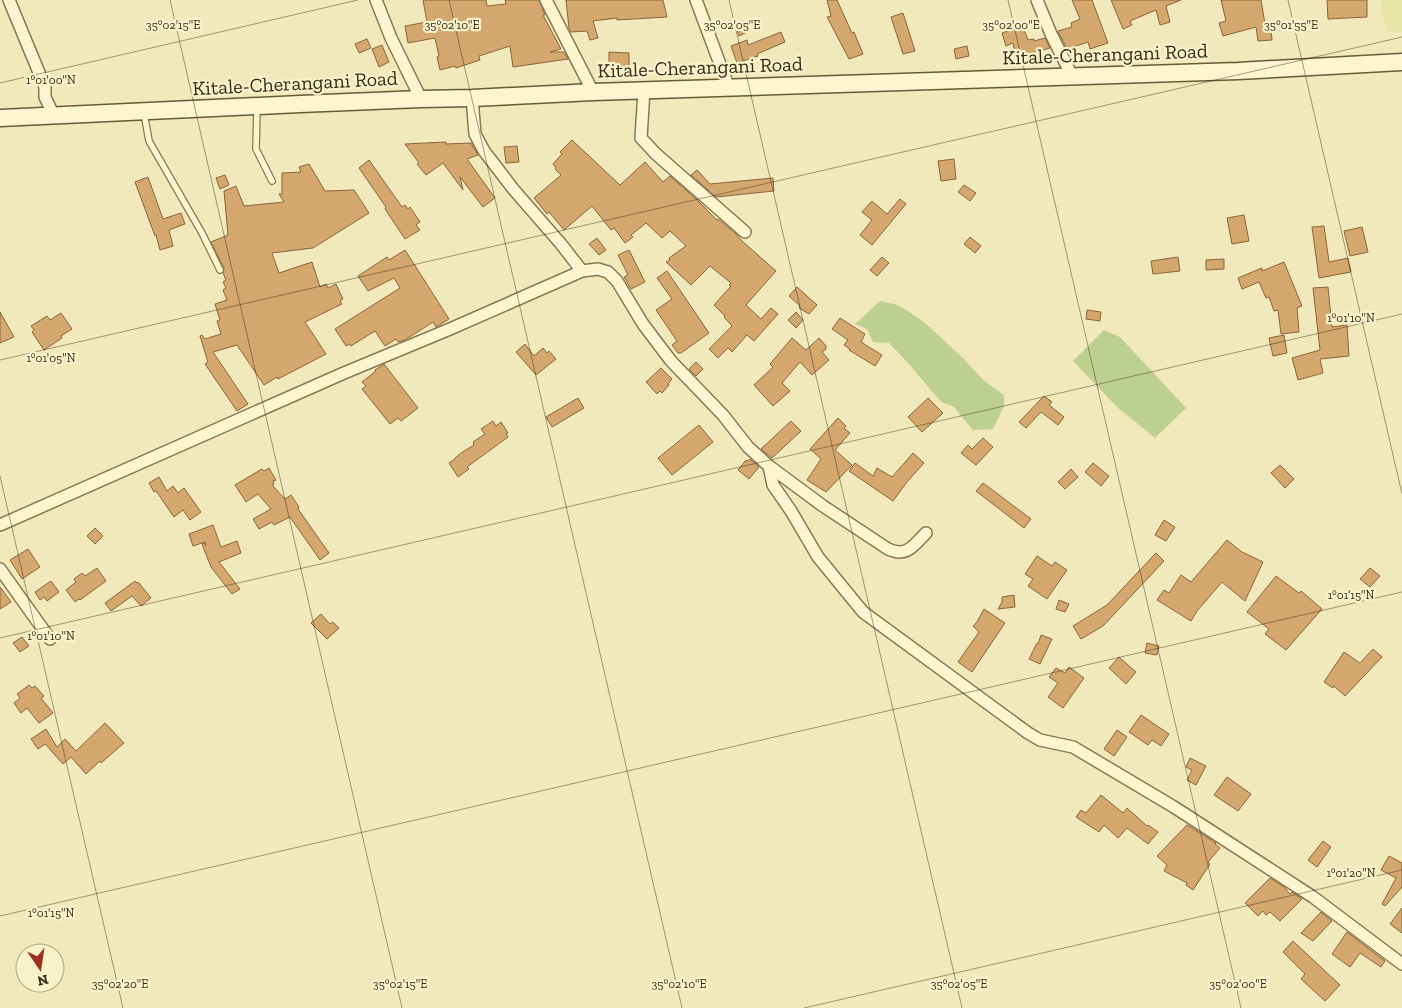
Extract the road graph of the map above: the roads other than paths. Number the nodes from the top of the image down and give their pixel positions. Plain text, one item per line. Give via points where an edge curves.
1 (9, 0) edge
2 (376, 0) edge
3 (546, 0) edge
4 (696, 0) edge
5 (1037, 0) edge
6 (1402, 62) edge
7 (1072, 76) junction
8 (729, 88) junction
9 (644, 90) junction
10 (593, 92) junction
11 (472, 98) junction
12 (420, 99) junction
13 (257, 106) junction
14 (143, 111) junction
15 (54, 116) junction
16 (0, 118) edge
17 (272, 181) dead end
18 (745, 232) dead end
19 (220, 270) dead end
20 (582, 271) junction
21 (769, 466) junction
22 (0, 525) edge
23 (926, 533) dead end
24 (0, 569) edge
25 (50, 639) dead end
26 (1402, 964) edge

1 - 15 street
2 - 12 street
3 - 10 street
4 - 8 street
5 - 7 street
6 - 7 main road, Kitale-Cherangani Road
7 - 8 main road, Kitale-Cherangani Road
8 - 9 main road, Kitale-Cherangani Road
9 - 10 main road, Kitale-Cherangani Road
9 - 18 street via 641,138
10 - 11 main road, Kitale-Cherangani Road
11 - 12 main road, Kitale-Cherangani Road
11 - 20 street via 475,134 484,151
12 - 13 main road, Kitale-Cherangani Road
13 - 14 main road, Kitale-Cherangani Road
13 - 17 lane via 256,149
14 - 15 main road, Kitale-Cherangani Road
14 - 19 lane via 149,141 202,232
15 - 16 main road, Kitale-Cherangani Road
20 - 21 street via 598,269 608,272 617,281 643,324 671,361
20 - 22 street
21 - 23 street via 823,506 895,552 908,551
21 - 26 street via 773,485 818,557 863,612 1040,740 1073,747 1174,807 1313,897
24 - 25 street

